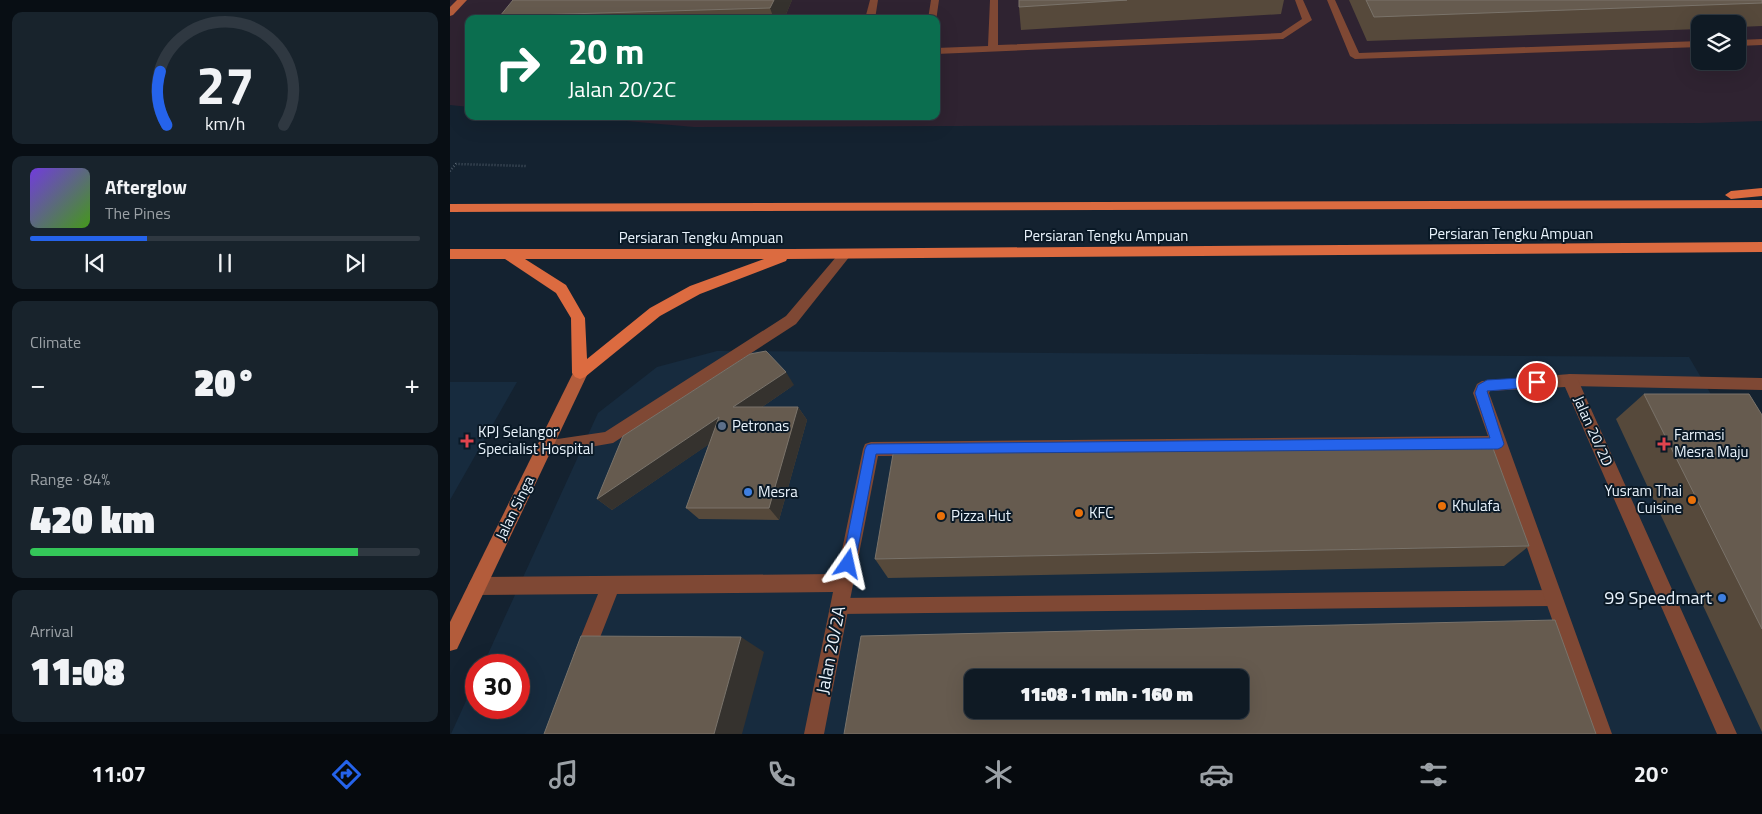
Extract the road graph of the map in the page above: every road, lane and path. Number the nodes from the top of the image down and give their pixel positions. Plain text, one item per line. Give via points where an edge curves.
1 (462, 0) edge
2 (874, 0) edge
3 (935, 0) edge
4 (994, 0) edge
5 (1299, 0) edge
6 (1331, 0) edge
7 (450, 13) edge
8 (871, 15) edge
9 (933, 15) edge
10 (1762, 42) edge
11 (1746, 43) edge
12 (1691, 44) edge
13 (993, 49) junction
14 (940, 51) edge
15 (526, 166) dead end
16 (450, 171) edge
17 (1762, 192) edge
18 (1650, 203) junction
19 (1762, 204) edge
20 (450, 208) edge
21 (1762, 248) edge
22 (1665, 249) junction
23 (450, 254) edge
24 (792, 254) junction
25 (846, 254) junction
26 (509, 255) junction
27 (1762, 255) edge
28 (580, 373) junction
29 (1570, 380) junction
30 (1720, 383) junction
31 (1762, 384) edge
32 (1730, 399) edge
33 (1498, 444) junction
34 (544, 448) junction
35 (845, 582) junction
36 (611, 585) junction
37 (477, 586) junction
38 (1553, 598) junction
39 (840, 606) junction
40 (450, 642) edge
41 (576, 673) edge
42 (814, 734) edge
43 (1602, 734) edge
44 (1727, 734) edge

1 - 7 street
2 - 8 lane
3 - 9 lane
4 - 13 lane
5 - 13 lane via 1307,20 1283,36
6 - 12 lane via 1355,56
10 - 11 lane
13 - 14 lane
15 - 16 path via 456,164
17 - 18 main road
18 - 19 main road, Persiaran Tengku Ampuan
18 - 20 main road, Persiaran Tengku Ampuan
21 - 22 main road, Persiaran Tengku Ampuan
22 - 25 main road, Persiaran Tengku Ampuan
22 - 27 main road
23 - 26 main road, Persiaran Tengku Ampuan
24 - 25 main road, Persiaran Tengku Ampuan
24 - 26 main road, Persiaran Tengku Ampuan
24 - 28 main road via 695,290 655,312
25 - 34 lane via 783,326 608,438
26 - 28 main road via 561,290 578,318
28 - 34 street, Jalan Singa
29 - 30 lane
29 - 33 street, Jalan 20/2D via 1487,385 1482,388 1480,393
29 - 44 street, Jalan 20/2D
30 - 31 lane
30 - 32 lane
33 - 35 street, Jalan 20/2A via 871,449
33 - 38 street, Jalan 20/2D
34 - 37 street, Jalan Singa
35 - 36 street
35 - 39 street, Jalan 20/2A
36 - 37 street
36 - 41 street
37 - 40 street, Jalan Singa
38 - 39 lane
38 - 43 street, Jalan 20/2D
39 - 42 street, Jalan 20/2A

